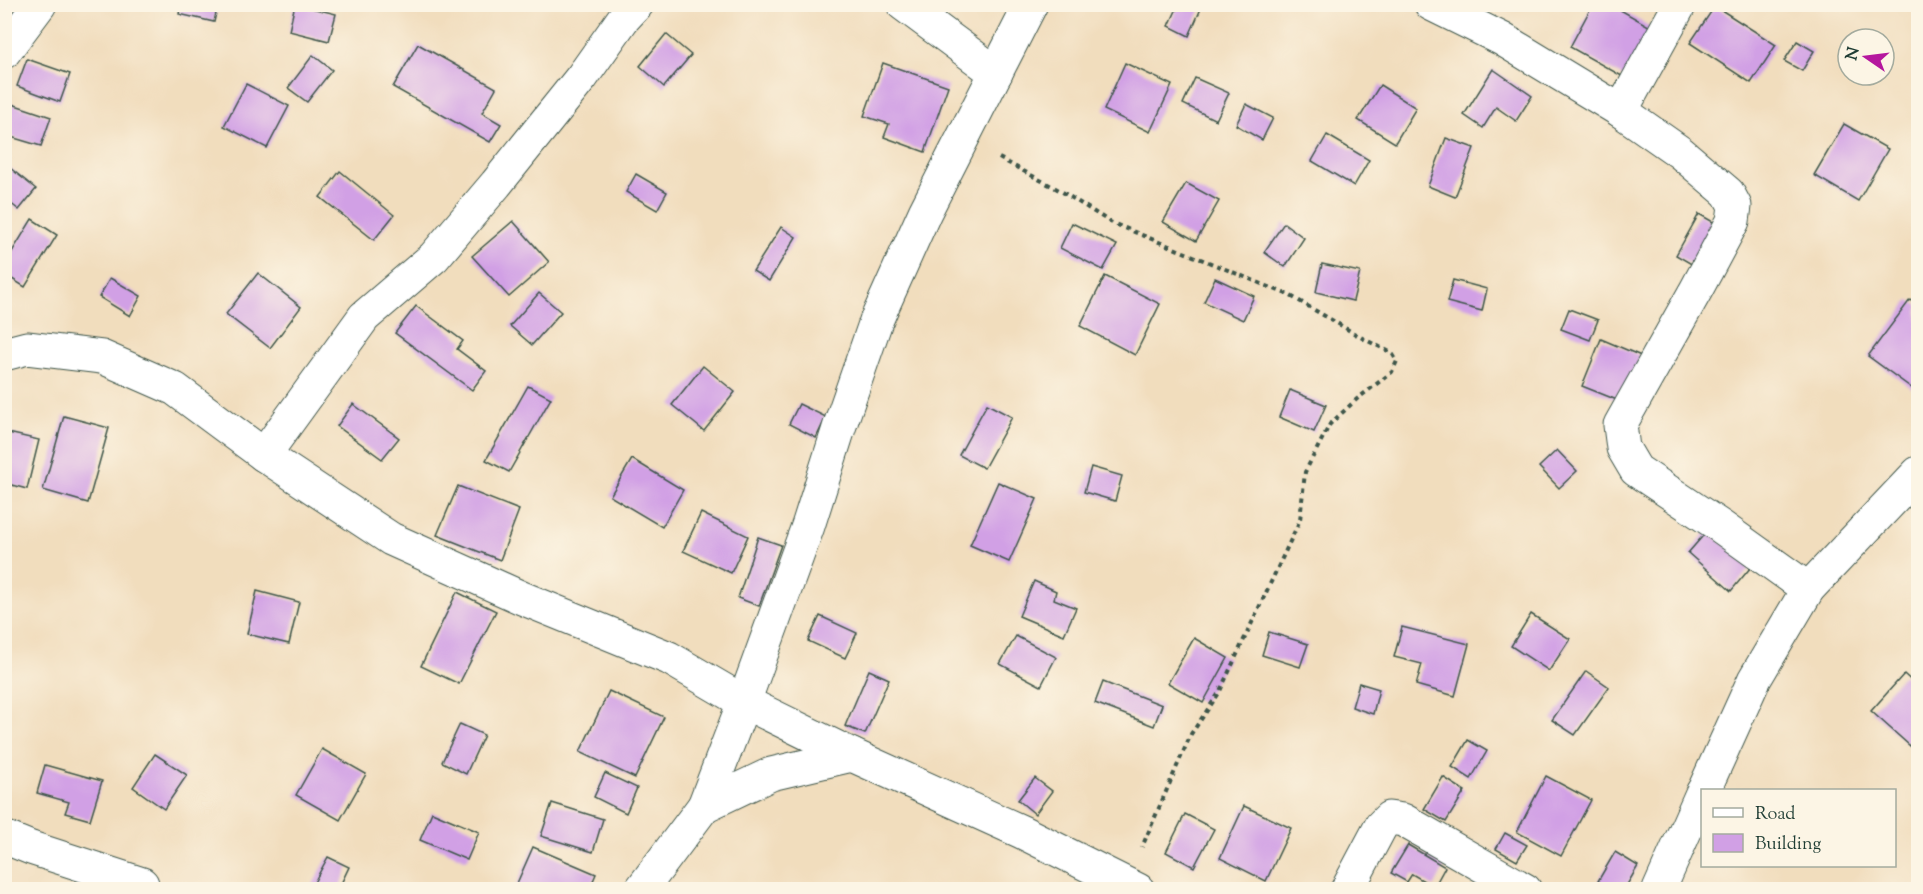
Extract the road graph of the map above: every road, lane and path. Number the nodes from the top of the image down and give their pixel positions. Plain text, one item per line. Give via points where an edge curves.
1 (40, 4) edge
2 (637, 4) edge
3 (903, 4) edge
4 (1031, 4) edge
5 (1431, 4) edge
6 (1680, 4) edge
7 (4, 52) edge
8 (996, 73) junction
9 (1620, 111) junction
10 (963, 141) junction
11 (12, 345) edge
12 (264, 455) junction
13 (1918, 473) edge
14 (1808, 589) junction
15 (744, 702) junction
16 (852, 755) junction
17 (1704, 789) edge
18 (1701, 796) edge
19 (704, 806) junction
20 (4, 837) edge
21 (1132, 886) edge
22 (146, 888) edge
23 (641, 890) edge
24 (1347, 890) edge
25 (1525, 890) edge
26 (1659, 890) edge

1 - 7 street
2 - 12 street via 434,257 364,317
3 - 8 street
4 - 8 street
5 - 9 street via 1502,39
6 - 9 street
8 - 10 street
9 - 14 street via 1681,153 1728,193 1735,206 1733,221 1620,425 1623,448 1636,470
10 - 15 street via 925,212 876,321
10 - 21 path via 1014,165 1110,222 1289,295 1392,352 1397,361 1392,372 1330,424 1305,472 1300,520 1219,693 1191,734 1154,818
11 - 12 street via 102,357 175,389
12 - 15 street via 391,539 669,658
13 - 14 street
14 - 17 street via 1754,680
15 - 16 street
15 - 19 street
16 - 19 street via 771,774
16 - 21 street
18 - 26 street
19 - 23 street
20 - 22 street
24 - 25 street via 1389,818 1403,820

